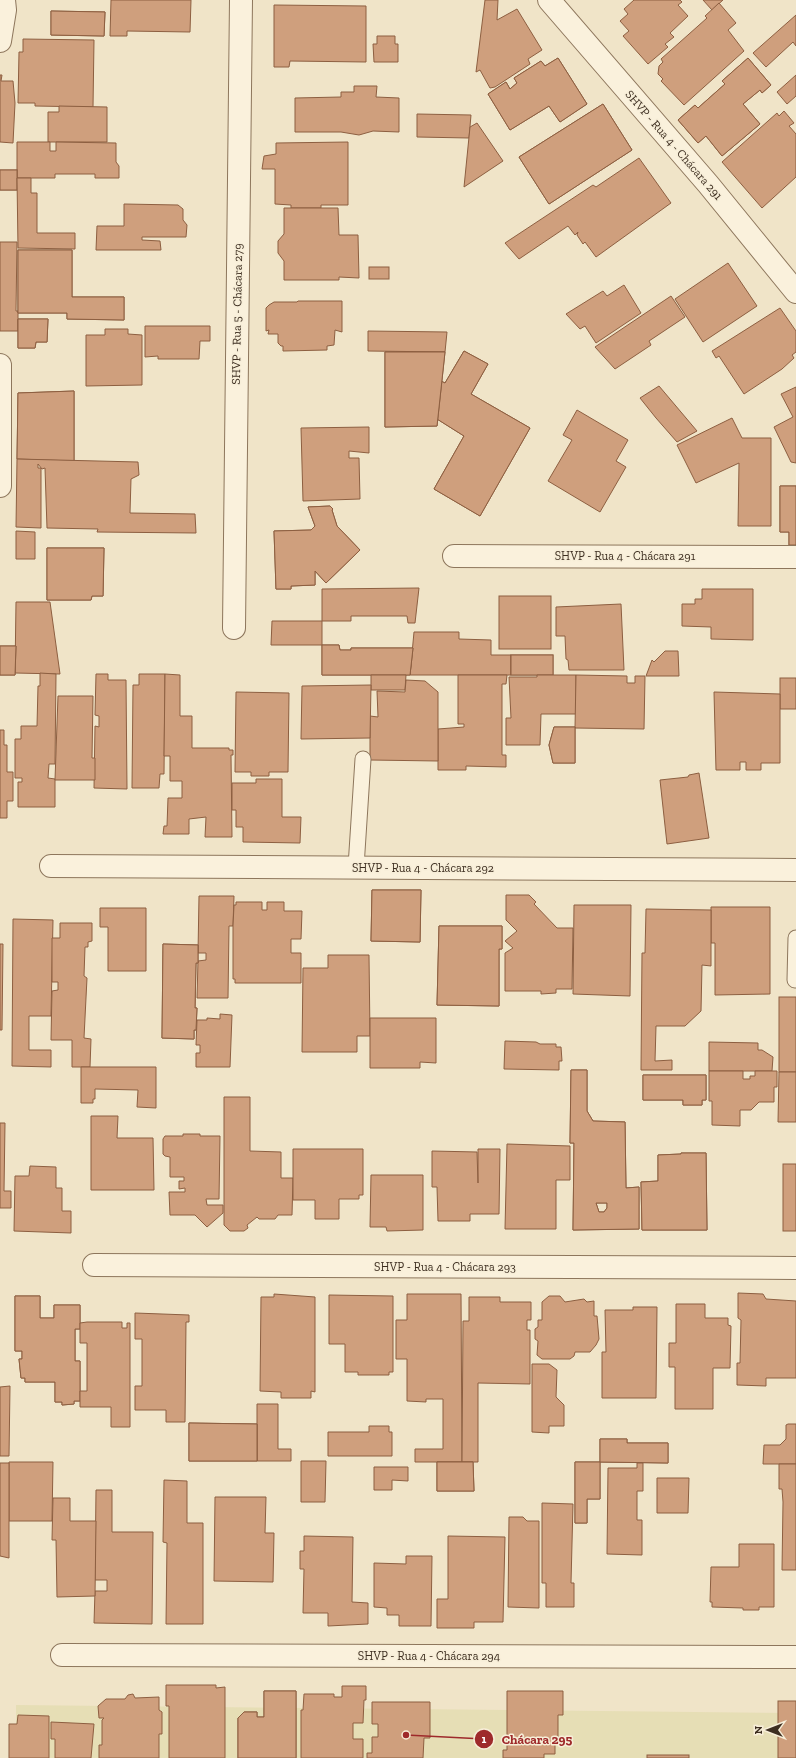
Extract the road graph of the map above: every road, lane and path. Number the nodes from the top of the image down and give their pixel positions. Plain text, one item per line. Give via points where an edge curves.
1 (4, 0) edge
2 (241, 0) edge
3 (548, 0) edge
4 (0, 41) edge
5 (796, 292) edge
6 (0, 365) edge
7 (0, 486) edge
8 (454, 556) dead end
9 (796, 557) edge
10 (234, 628) dead end
11 (363, 759) dead end
12 (51, 866) dead end
13 (356, 867) junction
14 (796, 870) edge
15 (796, 938) edge
16 (795, 980) dead end
17 (94, 1265) dead end
18 (796, 1268) edge
19 (62, 1655) dead end
20 (796, 1656) edge

1 - 4 street
2 - 10 street, SHVP - Rua 5 - Chácara 279
3 - 5 street, SHVP - Rua 4 - Chácara 291 via 708,184
6 - 7 street
8 - 9 street, SHVP - Rua 4 - Chácara 291
11 - 13 lane
12 - 13 street, SHVP - Rua 4 - Chácara 292
13 - 14 street, SHVP - Rua 4 - Chácara 292
15 - 16 lane
17 - 18 street, SHVP - Rua 4 - Chácara 293
19 - 20 street, SHVP - Rua 4 - Chácara 294

